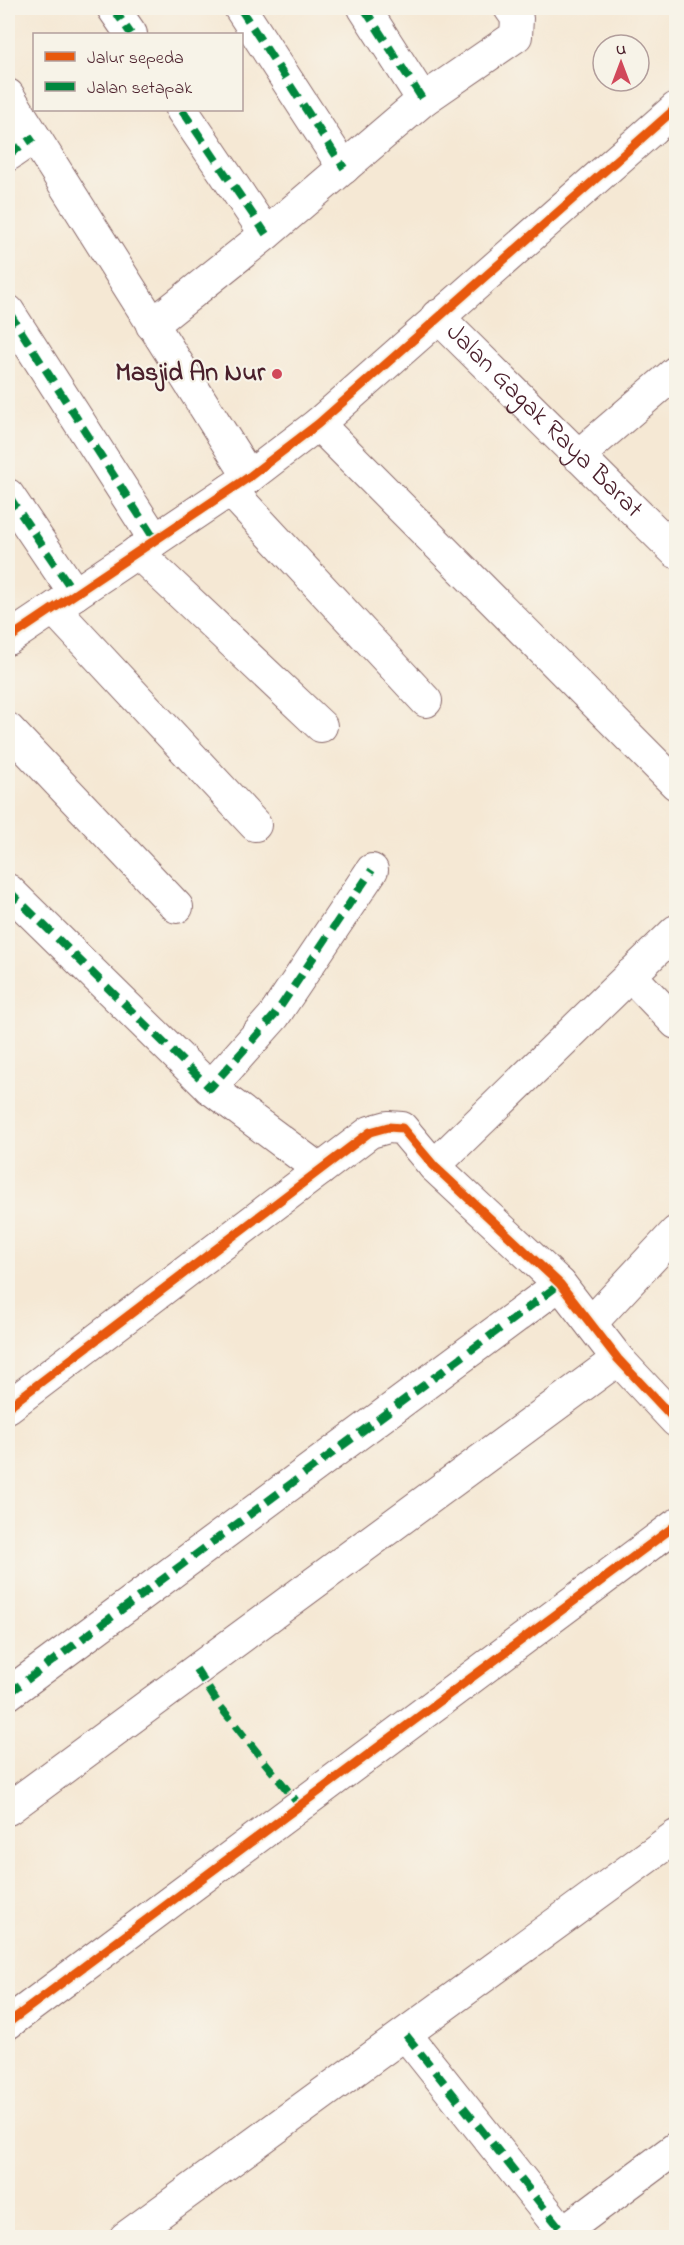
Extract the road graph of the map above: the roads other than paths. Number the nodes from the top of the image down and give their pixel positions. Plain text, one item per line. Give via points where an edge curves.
1 (113, 8) edge
2 (240, 8) edge
3 (364, 8) edge
4 (510, 8) edge
5 (130, 33) edge
6 (8, 95) edge
7 (423, 100) junction
8 (676, 108) edge
9 (183, 111) edge
10 (34, 137) junction
11 (8, 155) edge
12 (344, 168) junction
13 (266, 234) junction
14 (8, 311) edge
15 (437, 316) junction
16 (152, 325) junction
17 (676, 372) edge
18 (318, 424) junction
19 (578, 456) junction
20 (240, 484) junction
21 (8, 495) edge
22 (146, 546) junction
23 (676, 552) edge
24 (64, 601) junction
25 (8, 639) edge
26 (426, 701) dead end
27 (321, 726) dead end
28 (8, 729) edge
29 (676, 784) edge
30 (255, 825) dead end
31 (372, 870) dead end
32 (8, 890) edge
33 (177, 907) dead end
34 (676, 932) edge
35 (630, 975) junction
36 (676, 1023) edge
37 (210, 1088) junction
38 (434, 1166) junction
39 (320, 1170) junction
40 (676, 1232) edge
41 (560, 1284) junction
42 (591, 1323) junction
43 (618, 1359) junction
44 (8, 1407) edge
45 (676, 1421) edge
46 (676, 1526) edge
47 (8, 1694) edge
48 (8, 1809) edge
49 (676, 1836) edge
50 (8, 2023) edge
51 (406, 2035) junction
52 (676, 2148) edge
53 (559, 2235) edge
54 (125, 2238) edge

1 - 5 street
2 - 12 street
3 - 7 street
4 - 7 street via 517,18 516,36
6 - 10 street
7 - 12 street
8 - 15 street
9 - 13 street
10 - 11 street
10 - 16 street
12 - 13 street
13 - 16 street
14 - 22 street
15 - 18 street
15 - 19 street, Jalan Gagak Raya Barat
16 - 20 street
17 - 19 street
18 - 20 street
18 - 29 street
19 - 23 street, Jalan Gagak Raya Barat
20 - 22 street
20 - 26 street
21 - 24 street
22 - 24 street
22 - 27 street
24 - 25 street
24 - 30 street
28 - 33 street
31 - 37 street via 274,1016
32 - 37 street
34 - 35 street
35 - 36 street
35 - 38 street
37 - 39 street
38 - 39 street via 402,1128 388,1127 370,1132
38 - 41 street
39 - 44 street
40 - 42 street
41 - 42 street
41 - 47 street
42 - 43 street
43 - 45 street
43 - 48 street
46 - 50 street
49 - 51 street
51 - 53 street
51 - 54 street
52 - 53 street

